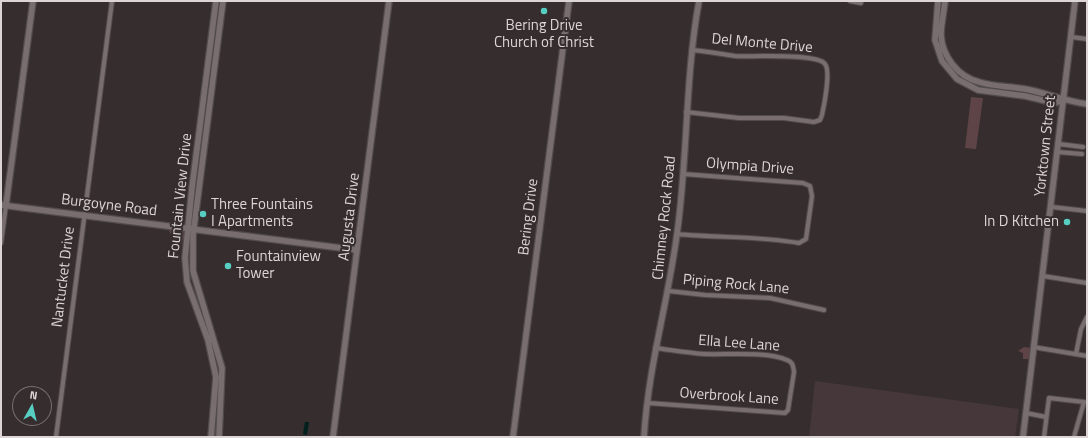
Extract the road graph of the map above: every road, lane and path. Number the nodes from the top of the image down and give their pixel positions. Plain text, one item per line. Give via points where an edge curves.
1 (33, 1) edge
2 (112, 1) edge
3 (216, 1) edge
4 (223, 1) edge
5 (389, 1) edge
6 (569, 1) edge
7 (699, 1) edge
8 (850, 1) edge
9 (938, 1) edge
10 (945, 1) edge
11 (1075, 1) edge
12 (861, 4) dead end
13 (1071, 37) junction
14 (212, 38) junction
15 (218, 39) junction
16 (1087, 39) edge
17 (692, 50) junction
18 (946, 52) junction
19 (940, 56) junction
20 (206, 80) junction
21 (213, 81) junction
22 (997, 85) junction
23 (996, 92) junction
24 (1063, 100) junction
25 (1087, 104) edge
26 (686, 112) junction
27 (200, 124) junction
28 (207, 124) junction
29 (1059, 144) junction
30 (1083, 147) dead end
31 (1058, 152) junction
32 (1082, 154) dead end
33 (195, 166) junction
34 (202, 167) junction
35 (683, 174) junction
36 (3, 205) edge
37 (1052, 207) junction
38 (1087, 211) edge
39 (84, 215) junction
40 (187, 228) junction
41 (194, 229) junction
42 (678, 234) junction
43 (1, 243) edge
44 (357, 250) junction
45 (1043, 276) junction
46 (1087, 282) edge
47 (669, 291) junction
48 (201, 299) junction
49 (193, 302) junction
50 (824, 310) dead end
51 (1087, 317) edge
52 (1034, 347) junction
53 (655, 348) junction
54 (1076, 354) junction
55 (1087, 356) edge
56 (219, 386) junction
57 (791, 392) joint
58 (648, 403) junction
59 (1026, 414) junction
60 (1046, 416) junction
61 (56, 437) edge
62 (211, 437) edge
63 (219, 437) edge
64 (333, 437) edge
65 (513, 437) edge
66 (644, 437) edge
67 (1023, 437) edge
68 (1044, 437) edge
69 (1074, 437) edge

1 - 36 street
2 - 39 street, Nantucket Drive
3 - 14 street, Fountain View Drive
4 - 15 street, Fountain View Drive
5 - 44 street, Augusta Drive
6 - 65 street, Bering Drive
7 - 17 street, Chimney Rock Road
8 - 12 street
9 - 19 street via 934,33
10 - 18 street via 941,34
11 - 13 street, Yorktown Street
13 - 16 street
13 - 24 street, Yorktown Street
14 - 15 street
14 - 20 street, Fountain View Drive
15 - 21 street, Fountain View Drive
17 - 26 street, Chimney Rock Road
17 - 26 street, Del Monte Drive via 822,61 828,69 826,92 822,115 820,120 814,122
18 - 19 street
18 - 22 street via 955,68 967,77 981,83
19 - 23 street via 949,72 965,84 978,90
20 - 21 street
20 - 27 street, Fountain View Drive
21 - 28 street, Fountain View Drive
22 - 23 street
22 - 24 street via 1057,96
23 - 24 street via 1055,103
24 - 25 street
24 - 29 street, Yorktown Street
26 - 35 street, Chimney Rock Road
27 - 28 street
27 - 33 street, Fountain View Drive
28 - 34 street, Fountain View Drive
29 - 30 street
29 - 31 street, Yorktown Street
31 - 32 street
31 - 37 street, Yorktown Street
33 - 34 street
33 - 40 street, Fountain View Drive
34 - 41 street, Fountain View Drive
35 - 42 street, Chimney Rock Road
35 - 42 street, Olympia Drive via 802,183 810,186 812,190 806,239 799,243 776,239 715,238
36 - 39 street, Burgoyne Road
36 - 43 street
37 - 38 street
37 - 45 street, Yorktown Street
39 - 40 street, Burgoyne Road
39 - 61 street, Nantucket Drive
40 - 41 street, Burgoyne Road
40 - 49 street, Fountain View Drive via 185,258
41 - 44 street, Burgoyne Road
41 - 48 street, Fountain View Drive via 193,271
42 - 47 street, Chimney Rock Road
44 - 64 street, Augusta Drive
45 - 46 street
45 - 52 street, Yorktown Street
47 - 50 street, Piping Rock Lane via 770,298
47 - 53 street, Chimney Rock Road
48 - 49 street
48 - 56 street, Fountain View Drive via 221,361
49 - 56 street, Fountain View Drive via 208,340
51 - 54 street
52 - 54 street
52 - 59 street, Yorktown Street
53 - 57 street, Ella Lee Lane via 785,359 793,366
53 - 58 street, Chimney Rock Road
54 - 55 street
56 - 62 street, Fountain View Drive
56 - 63 street, Fountain View Drive
57 - 58 street, Overbrook Lane via 788,410 785,413
58 - 66 street, Chimney Rock Road
59 - 60 street
59 - 67 street, Yorktown Street
60 - 68 street
60 - 69 street via 1049,398 1084,402

